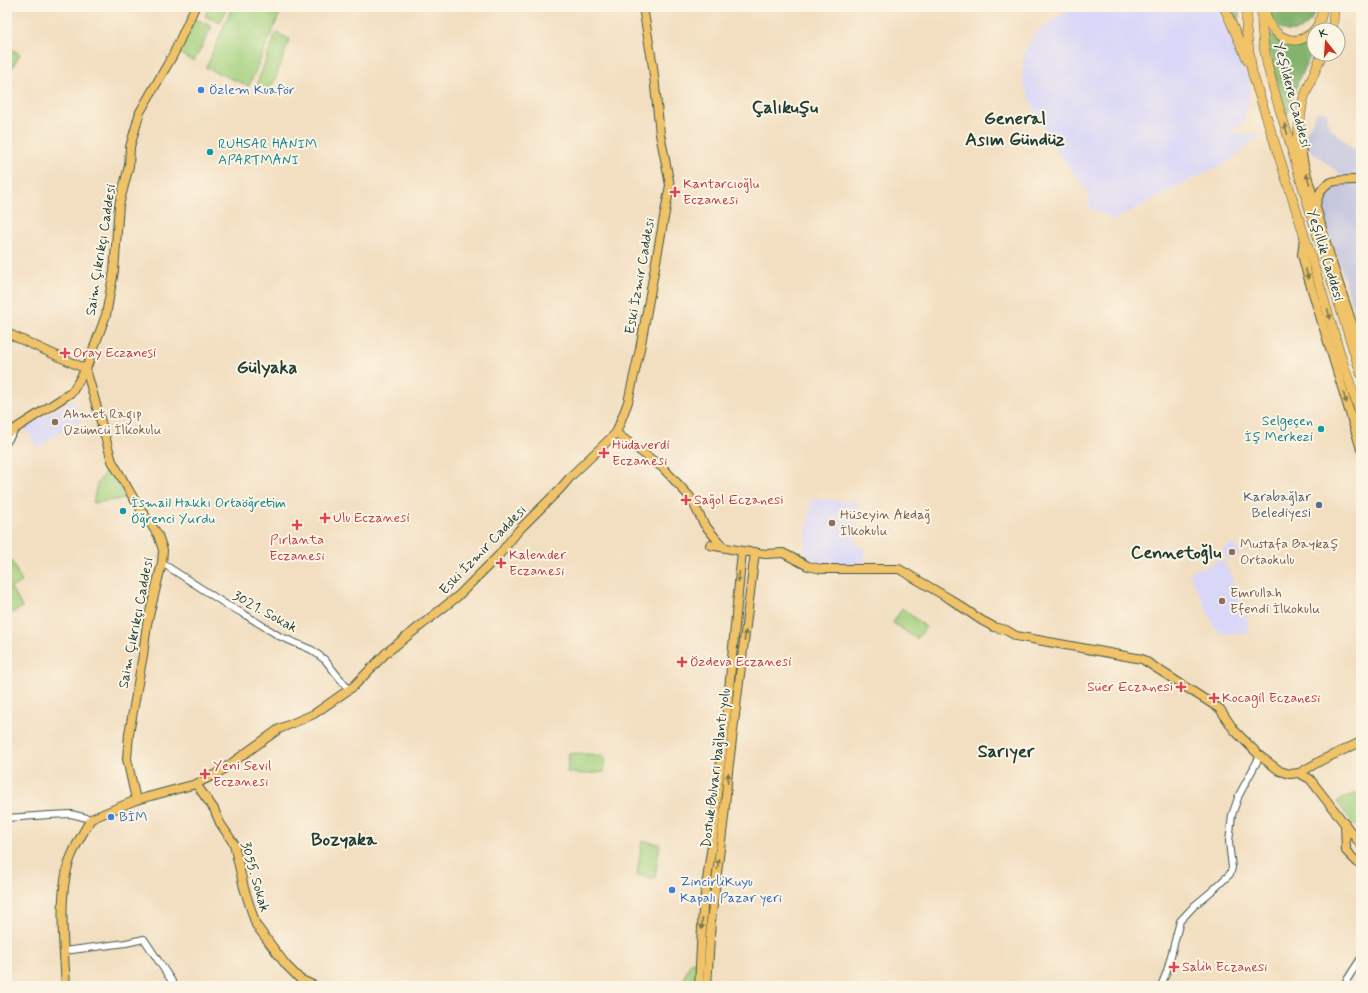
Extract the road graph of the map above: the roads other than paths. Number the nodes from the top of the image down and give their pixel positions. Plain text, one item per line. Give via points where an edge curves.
1 (195, 7) edge
2 (644, 7) edge
3 (1224, 7) edge
4 (1247, 7) edge
5 (1263, 7) edge
6 (1322, 7) edge
7 (1334, 7) edge
8 (1333, 22) edge
9 (1319, 62) edge
10 (1252, 72) junction
11 (1312, 78) junction
12 (1302, 131) joint
13 (1296, 166) junction
14 (1284, 170) joint
15 (1355, 180) dead end
16 (1316, 205) junction
17 (1304, 236) junction
18 (7, 333) edge
19 (1361, 350) edge
20 (86, 369) junction
21 (1361, 374) edge
22 (1361, 416) edge
23 (11, 432) edge
24 (616, 433) junction
25 (7, 442) edge
26 (1361, 449) edge
27 (710, 545) dead end
28 (723, 547) junction
29 (742, 551) junction
30 (755, 552) junction
31 (162, 563) junction
32 (349, 690) junction
33 (1361, 742) edge
34 (1260, 756) junction
35 (1299, 773) junction
36 (196, 784) junction
37 (136, 800) junction
38 (7, 818) edge
39 (91, 819) junction
40 (1345, 824) junction
41 (1361, 845) edge
42 (1361, 866) edge
43 (64, 951) junction
44 (1361, 958) edge
45 (66, 986) edge
46 (175, 986) edge
47 (315, 986) edge
48 (699, 986) edge
49 (707, 986) edge
50 (1161, 986) edge
51 (1343, 986) edge

1 - 20 main road, Saim Çıkrıkçı Caddesi via 173,54 140,112 130,147 129,166 119,205 114,271 106,315
2 - 24 main road, Eski İzmir Caddesi via 660,134 670,185 640,349 628,402
3 - 10 highway
4 - 10 highway, Yeşildere Caddesi via 1246,29
5 - 6 highway via 1271,28 1284,38 1298,40 1318,26 1323,12
13 -> 5 highway, Yeşildere Caddesi via 1266,61 1261,21
7 - 8 highway
9 - 11 highway
10 - 14 highway, Yeşildere Caddesi
11 - 12 highway
11 - 13 highway via 1303,100
16 -> 12 main road via 1304,165
13 - 21 highway, Yeşillik Caddesi
14 - 17 highway, Yeşillik Caddesi
15 - 16 main road via 1338,180 1326,184 1319,194
16 - 19 main road
17 -> 22 highway, Yeşillik Caddesi
17 -> 26 main road via 1302,255
18 - 20 main road
20 - 23 main road via 72,392
20 - 31 main road, Saim Çıkrıkçı Caddesi via 112,462 158,535 163,550
23 - 25 street
24 - 28 main road via 663,468 690,496 704,524
24 - 32 main road, Eski İzmir Caddesi via 572,475 458,596 386,653
27 - 28 main road
28 - 29 main road
29 - 30 main road
29 -> 48 main road, Dostuk Bulvarı bağlantı yolu via 716,816 703,908
30 - 34 main road via 783,553 808,566 821,569 900,569 981,620 1016,636 1142,659 1220,709 1234,730
49 -> 30 main road, Dostuk Bulvarı bağlantı yolu via 711,921
31 - 32 street, 3021. Sokak via 279,636 312,650 325,660
31 - 37 main road, Saim Çıkrıkçı Caddesi via 147,624 129,734 127,759
32 - 36 main road, Eski İzmir Caddesi via 314,714 279,729 218,773
33 - 35 main road via 1326,762
34 - 35 main road via 1280,771
34 - 50 street via 1239,795 1232,815 1229,842 1232,868 1230,874 1180,920
35 - 40 main road via 1310,779
36 - 37 main road, Eski İzmir Caddesi
36 - 47 main road, 3055. Sokak via 234,844 256,925 286,965 300,979
37 - 39 main road, Eski İzmir Caddesi
38 - 39 street via 71,814
39 - 43 main road via 71,858 65,884
40 - 41 main road
40 - 42 main road via 1346,851
43 - 45 main road
43 - 46 street via 144,939
44 - 51 street

